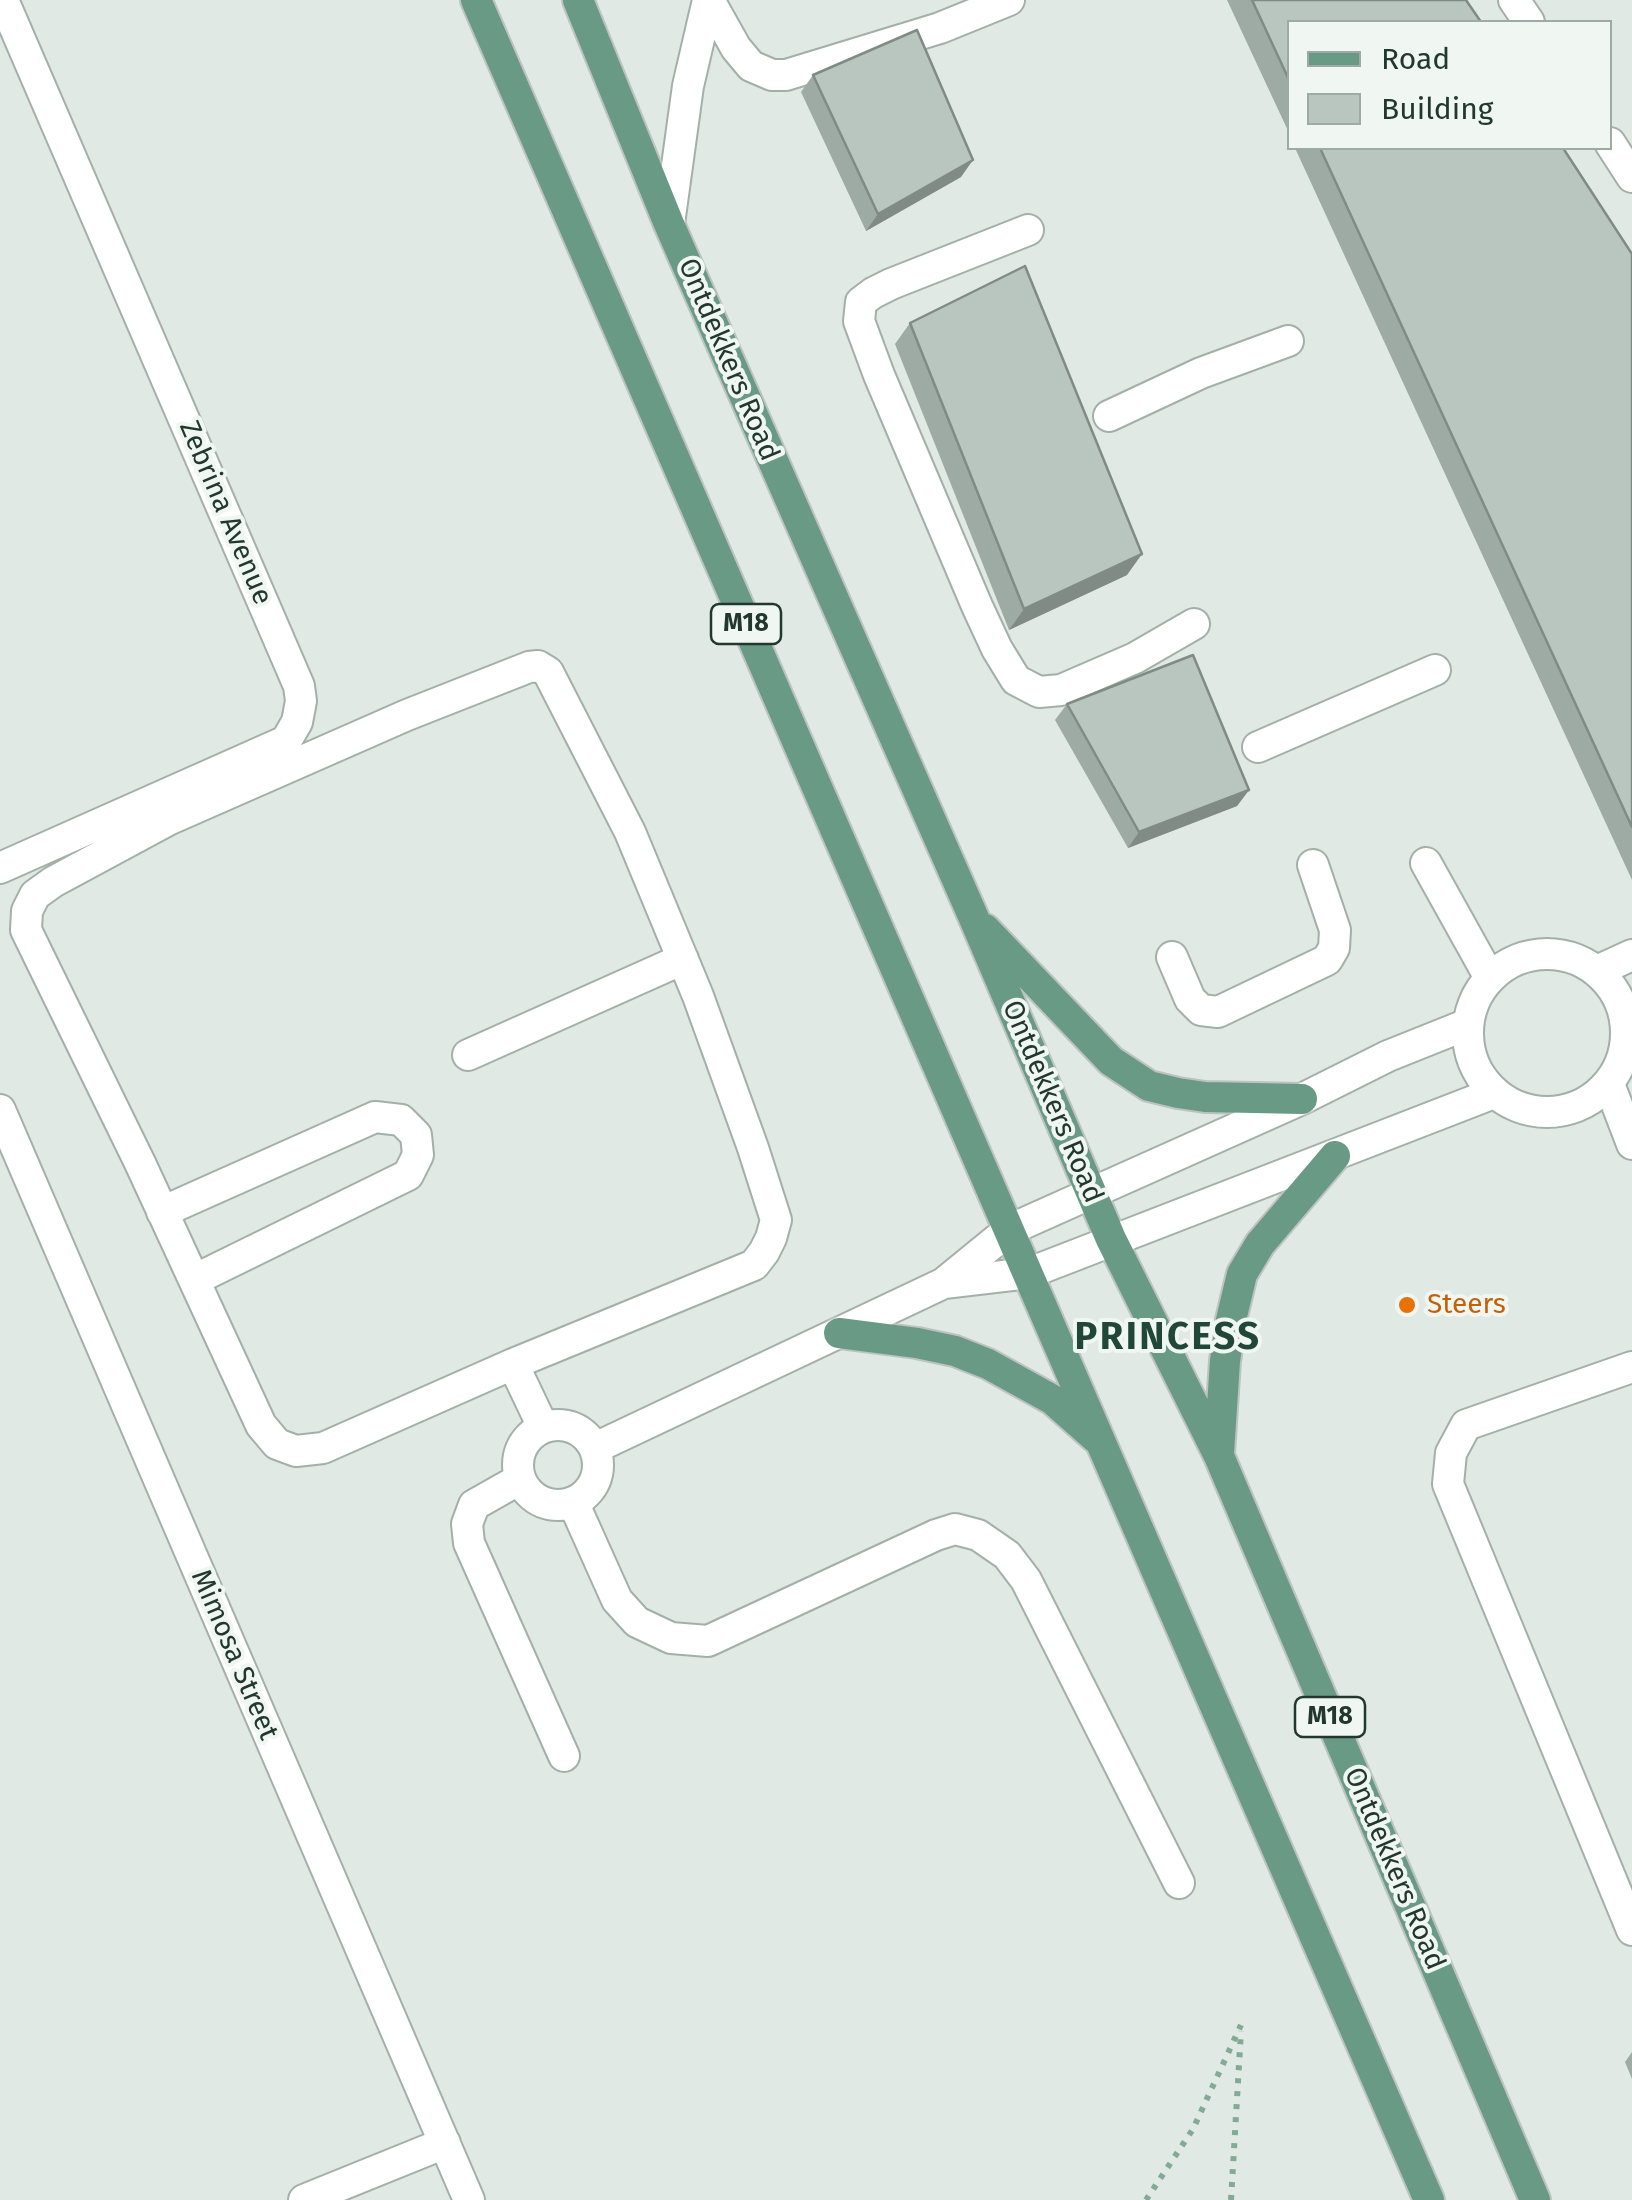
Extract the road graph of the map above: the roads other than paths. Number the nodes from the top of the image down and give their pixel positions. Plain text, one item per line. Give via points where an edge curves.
1 (3, 0) edge
2 (476, 0) edge
3 (578, 0) edge
4 (708, 0) edge
5 (1010, 0) edge
6 (1612, 146) edge
7 (1632, 177) edge
8 (669, 224) junction
9 (1028, 230) dead end
10 (1288, 341) dead end
11 (1108, 416) dead end
12 (1194, 624) dead end
13 (1435, 670) dead end
14 (1258, 748) dead end
15 (1426, 863) dead end
16 (1313, 865) dead end
17 (0, 868) edge
18 (973, 916) junction
19 (1632, 955) edge
20 (1172, 956) dead end
21 (683, 959) junction
22 (1597, 971) junction
23 (1490, 978) junction
24 (1468, 1024) junction
25 (1629, 1028) edge
26 (468, 1055) dead end
27 (1609, 1084) junction
28 (1494, 1093) junction
29 (1302, 1099) junction
30 (0, 1110) edge
31 (1632, 1144) edge
32 (1334, 1156) junction
33 (1091, 1193) junction
34 (162, 1212) junction
35 (1010, 1230) junction
36 (1112, 1240) junction
37 (1028, 1273) junction
38 (194, 1280) junction
39 (944, 1284) junction
40 (839, 1333) junction
41 (513, 1364) junction
42 (1632, 1366) edge
43 (544, 1428) junction
44 (1102, 1443) junction
45 (595, 1448) junction
46 (1219, 1456) junction
47 (520, 1479) junction
48 (573, 1502) junction
49 (564, 1756) dead end
50 (1180, 1883) dead end
51 (1632, 1930) edge
52 (445, 2143) junction
53 (304, 2200) edge
54 (469, 2200) edge
55 (1429, 2200) edge
56 (1535, 2200) edge

1 - 17 street, Zebrina Avenue via 301,701 286,742
2 - 35 main road, M18
3 - 8 main road, Ontdekkers Road / M18
4 - 5 street via 751,66 772,75 940,28
4 - 8 street
6 - 7 street
8 - 18 main road, Ontdekkers Road / M18
9 - 12 street via 862,302 860,321 879,375 977,606 1016,680 1038,692 1061,690
10 - 11 street
13 - 14 street
15 - 23 street
16 - 20 street via 1335,930 1326,960 1218,1012 1201,1010 1190,999
18 - 29 main road via 1112,1061 1149,1086 1205,1097
18 - 33 main road, Ontdekkers Road / M18
19 - 22 street
21 - 26 street
21 - 34 street via 630,832 548,672 538,666 407,715 168,820 53,882 36,896 25,922
21 - 41 street via 776,1220 772,1238 754,1265
22 - 23 street via 1577,959 1532,955
22 - 25 street via 1612,987
23 - 24 street
24 - 28 street via 1469,1049
24 - 29 street
25 - 27 street
27 - 28 street via 1566,1110 1541,1112
27 - 31 street
28 - 32 street
29 - 33 street
30 - 52 street, Mimosa Street
32 - 36 street
32 - 46 main road via 1242,1274 1225,1361
33 - 35 street
33 - 36 main road, Ontdekkers Road / M18
34 - 38 street
34 - 38 street via 375,1117 401,1120 416,1135 418,1155 408,1176
35 - 37 main road, M18
35 - 39 street
36 - 37 street
36 - 46 main road, Ontdekkers Road / M18
37 - 39 street
37 - 44 main road, M18
38 - 41 street via 261,1424 276,1444 296,1451 323,1448
39 - 40 street
40 - 44 main road via 917,1343 988,1364 1053,1400
40 - 45 street
41 - 43 street
42 - 51 street via 1466,1425 1448,1484
43 - 45 street via 574,1428
43 - 47 street via 521,1448
44 - 55 main road, M18
45 - 48 street via 595,1481
46 - 56 main road, Ontdekkers Road / M18
47 - 48 street via 542,1501
47 - 49 street via 474,1505 469,1544
48 - 50 street via 617,1600 638,1622 690,1640 708,1641 936,1535 955,1529 978,1535 1007,1555 1026,1580
52 - 53 street
52 - 54 street, Mimosa Street

